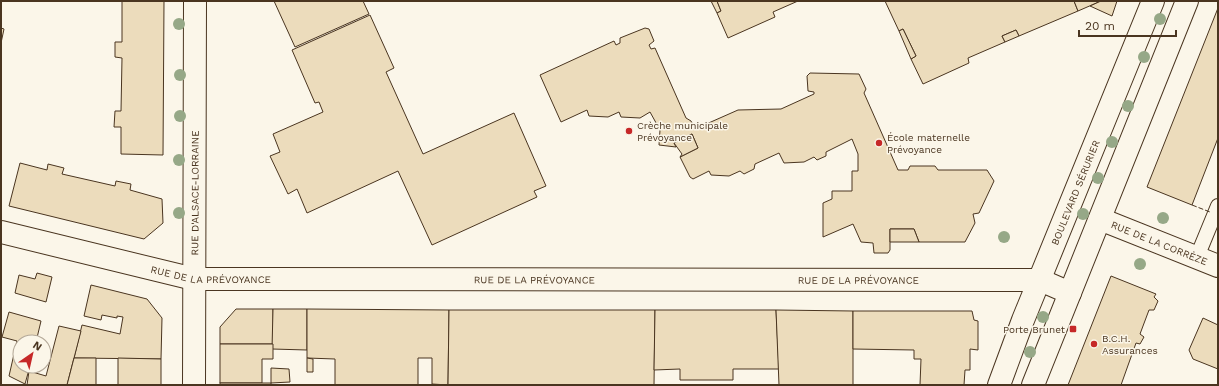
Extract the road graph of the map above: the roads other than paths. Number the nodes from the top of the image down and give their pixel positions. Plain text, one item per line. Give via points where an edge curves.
1 (195, 1) edge
2 (1153, 1) edge
3 (1187, 1) edge
4 (1218, 206) edge
5 (1100, 219) junction
6 (1, 232) edge
7 (1197, 257) junction
8 (1218, 266) edge
9 (194, 279) junction
10 (1040, 280) junction
11 (1070, 293) junction
12 (194, 385) edge
13 (999, 385) edge
14 (1034, 385) edge

1 - 9 street, RUE D'ALSACE-LORRAINE
2 - 10 street, BOULEVARD SÉRURIER
3 - 5 street
4 - 7 lane
5 - 7 street, RUE DE LA CORRÈZE
5 - 11 street
6 - 9 street, RUE DE LA PRÉVOYANCE
7 - 8 street, RUE DE LA CORRÈZE
9 - 10 street, RUE DE LA PRÉVOYANCE
9 - 12 street, RUE D'ALSACE-LORRAINE
10 - 11 street, RUE DE LA PRÉVOYANCE
10 - 13 street, BOULEVARD SÉRURIER
11 - 14 street

